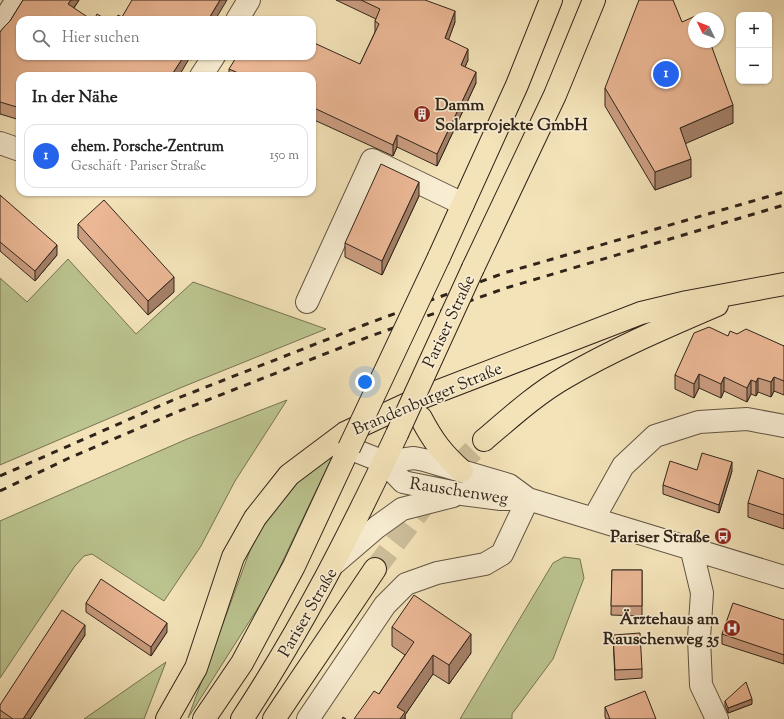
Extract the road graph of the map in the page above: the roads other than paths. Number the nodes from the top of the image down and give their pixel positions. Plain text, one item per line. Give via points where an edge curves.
1 (17, 0) edge
2 (249, 0) edge
3 (551, 0) edge
4 (594, 0) edge
5 (239, 16) edge
6 (0, 26) edge
7 (212, 60) edge
8 (204, 72) edge
9 (0, 144) edge
10 (16, 149) edge
11 (463, 204) junction
12 (784, 284) edge
13 (747, 292) junction
14 (307, 302) dead end
15 (418, 386) junction
16 (784, 426) edge
17 (484, 440) tunnel mouth
18 (349, 448) junction
19 (384, 462) junction
20 (462, 471) junction
21 (462, 494) junction
22 (528, 499) junction
23 (594, 518) junction
24 (691, 547) junction
25 (335, 563) junction
26 (375, 568) tunnel mouth
27 (784, 577) edge
28 (170, 713) edge
29 (204, 719) edge
30 (242, 719) edge
31 (274, 719) edge
32 (308, 719) edge
33 (717, 719) edge

1 - 6 street
2 - 5 street
3 - 11 main road, Pariser Straße
4 - 15 main road, Pariser Straße, bridge via 555,95
7 - 8 street
9 - 10 street
11 - 14 street via 372,160
11 - 18 main road, Pariser Straße, bridge
12 - 13 main road, Brandenburger Straße
13 - 17 main road, Brandenburger Straße via 614,351 565,377 524,406
13 - 28 main road, Brandenburger Straße via 686,302 641,313 418,399 345,433 322,449 289,475 255,518 233,557 196,668
15 - 19 main road, Pariser Straße, bridge
15 - 20 main road via 421,418 442,453
16 - 23 street via 747,419 699,422 655,436 623,466
18 - 19 street
18 - 29 main road, Pariser Straße via 294,566 242,663
19 - 20 street, Rauschenweg via 414,458
19 - 21 street, Rauschenweg via 403,482
19 - 25 main road, Pariser Straße
20 - 22 street, Rauschenweg via 509,485
21 - 22 street, Rauschenweg via 501,499
21 - 25 street via 429,500 402,509
22 - 23 street, Rauschenweg
22 - 32 street via 502,554 485,564 437,573 406,584 385,604
23 - 24 street, Rauschenweg
24 - 27 street, Rauschenweg
24 - 33 street via 702,593 699,638 701,685
25 - 30 main road, Pariser Straße via 269,678
26 - 31 main road

